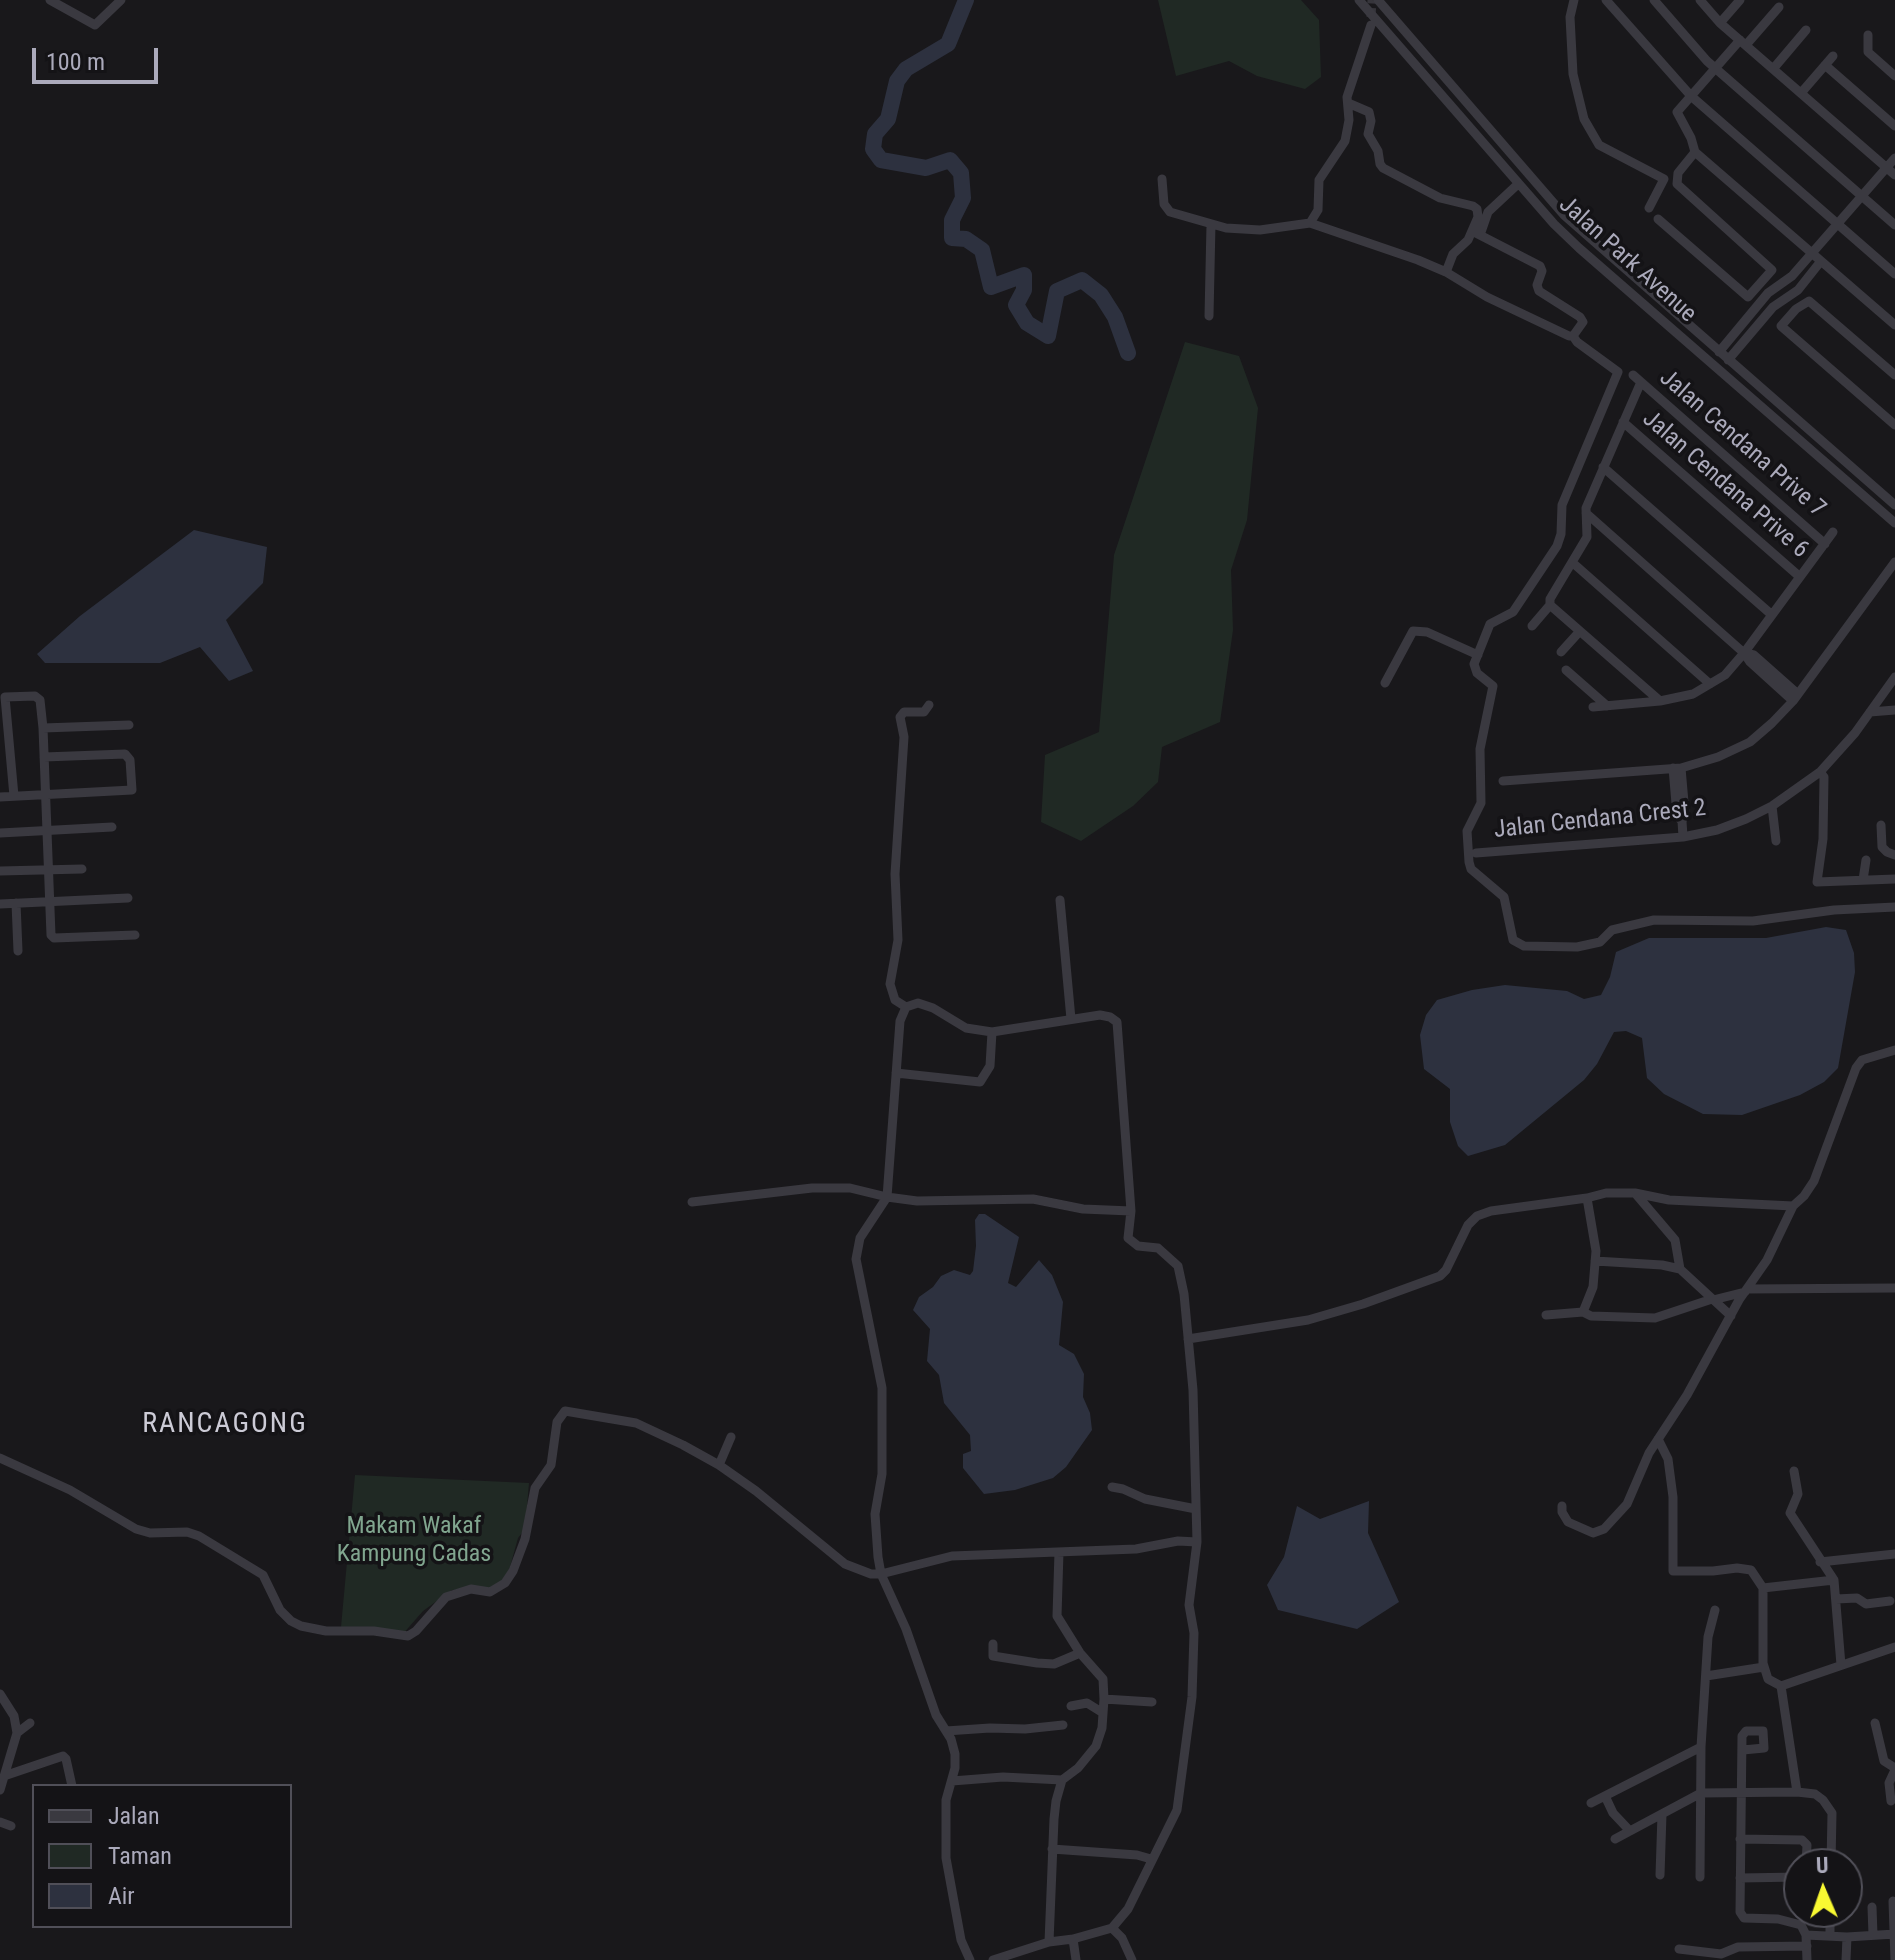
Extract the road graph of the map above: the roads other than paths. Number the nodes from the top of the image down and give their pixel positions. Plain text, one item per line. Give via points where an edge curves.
1 (50, 0) edge
2 (121, 0) edge
3 (1359, 0) edge
4 (1378, 0) edge
5 (1574, 0) edge
6 (1606, 0) edge
7 (1654, 0) edge
8 (1700, 0) edge
9 (1740, 0) edge
10 (1779, 7) dead end
11 (1720, 23) junction
12 (1371, 25) tunnel mouth
13 (1806, 30) dead end
14 (1868, 35) dead end
15 (1743, 43) junction
16 (1833, 56) dead end
17 (1825, 65) junction
18 (1715, 69) junction
19 (1773, 69) junction
20 (1895, 76) edge
21 (1801, 93) junction
22 (1691, 96) junction
23 (1348, 103) junction
24 (1895, 126) edge
25 (1492, 132) junction
26 (1482, 142) junction
27 (1695, 152) junction
28 (1895, 158) edge
29 (1886, 168) junction
30 (1895, 175) edge
31 (1162, 179) dead end
32 (1518, 184) junction
33 (1862, 196) junction
34 (1649, 208) dead end
35 (1658, 219) dead end
36 (1310, 223) junction
37 (1211, 224) junction
38 (1837, 224) junction
39 (1895, 225) edge
40 (1476, 233) junction
41 (1812, 253) junction
42 (1821, 261) junction
43 (1446, 272) junction
44 (1895, 274) edge
45 (1671, 310) junction
46 (1209, 316) dead end
47 (1661, 320) junction
48 (1895, 325) edge
49 (1573, 336) junction
50 (1719, 352) junction
51 (1728, 360) junction
52 (1895, 375) edge
53 (1623, 422) junction
54 (1895, 425) edge
55 (1603, 467) junction
56 (1895, 505) edge
57 (1586, 513) junction
58 (1895, 523) edge
59 (1833, 532) dead end
60 (1825, 544) junction
61 (1895, 562) edge
62 (1573, 563) junction
63 (1800, 577) junction
64 (1550, 605) junction
65 (1772, 615) junction
66 (1532, 626) dead end
67 (1580, 631) junction
68 (1561, 652) dead end
69 (1744, 653) junction
70 (1478, 655) junction
71 (1566, 670) dead end
72 (1895, 677) edge
73 (1385, 683) dead end
74 (1710, 684) junction
75 (1796, 697) junction
76 (1660, 701) junction
77 (929, 705) dead end
78 (1607, 706) junction
79 (1593, 707) dead end
80 (1895, 710) edge
81 (1870, 712) junction
82 (129, 725) dead end
83 (43, 728) junction
84 (44, 757) junction
85 (1677, 768) junction
86 (1820, 772) junction
87 (1503, 781) dead end
88 (45, 795) junction
89 (14, 796) junction
90 (0, 797) edge
91 (1772, 806) junction
92 (1881, 825) dead end
93 (112, 827) dead end
94 (45, 831) junction
95 (0, 833) edge
96 (1683, 837) junction
97 (1776, 841) dead end
98 (1476, 853) dead end
99 (1895, 855) edge
100 (1866, 860) dead end
101 (82, 869) dead end
102 (49, 870) junction
103 (0, 871) edge
104 (1895, 879) edge
105 (1863, 880) junction
106 (128, 898) dead end
107 (1060, 900) dead end
108 (50, 902) junction
109 (16, 903) junction
110 (0, 904) edge
111 (1895, 907) edge
112 (135, 935) dead end
113 (18, 951) dead end
114 (906, 1007) junction
115 (1071, 1019) junction
116 (992, 1032) junction
117 (1895, 1050) edge
118 (896, 1073) junction
119 (1635, 1193) junction
120 (887, 1197) junction
121 (1587, 1198) junction
122 (692, 1202) dead end
123 (1793, 1206) junction
124 (1131, 1211) junction
125 (1595, 1261) junction
126 (1680, 1269) junction
127 (1895, 1288) edge
128 (1746, 1290) junction
129 (1712, 1300) junction
130 (1583, 1312) junction
131 (1546, 1315) dead end
132 (1731, 1316) junction
133 (1188, 1339) junction
134 (731, 1437) dead end
135 (1658, 1439) junction
136 (0, 1458) edge
137 (719, 1465) junction
138 (1794, 1471) dead end
139 (1112, 1487) dead end
140 (1562, 1506) dead end
141 (1196, 1509) junction
142 (1197, 1542) junction
143 (1059, 1552) junction
144 (1895, 1554) edge
145 (1820, 1562) junction
146 (881, 1574) junction
147 (1834, 1580) junction
148 (1763, 1588) junction
149 (1836, 1599) junction
150 (1890, 1601) dead end
151 (1715, 1610) dead end
152 (993, 1644) dead end
153 (1895, 1647) edge
154 (1080, 1653) junction
155 (1841, 1665) junction
156 (1764, 1667) junction
157 (1706, 1676) junction
158 (1781, 1686) junction
159 (0, 1694) edge
160 (1104, 1699) junction
161 (1152, 1702) dead end
162 (1071, 1706) dead end
163 (1103, 1713) junction
164 (30, 1723) dead end
165 (1875, 1723) dead end
166 (1063, 1725) dead end
167 (946, 1731) junction
168 (17, 1733) junction
169 (1701, 1747) junction
170 (1743, 1750) dead end
171 (1895, 1769) edge
172 (4, 1776) junction
173 (1062, 1780) junction
174 (952, 1781) junction
175 (72, 1784) edge
176 (0, 1790) edge
177 (1797, 1792) junction
178 (1701, 1793) junction
179 (1740, 1794) junction
180 (1605, 1796) junction
181 (1891, 1801) dead end
182 (1591, 1803) dead end
183 (1662, 1814) junction
184 (0, 1822) edge
185 (11, 1826) dead end
186 (1630, 1831) junction
187 (1615, 1839) dead end
188 (1740, 1839) junction
189 (1807, 1848) edge
190 (1831, 1848) edge
191 (1052, 1849) junction
192 (1151, 1859) junction
193 (1660, 1875) dead end
194 (1700, 1877) dead end
195 (1783, 1877) edge
196 (1740, 1878) junction
197 (1893, 1901) edge
198 (1872, 1907) dead end
199 (1112, 1928) junction
200 (1830, 1928) edge
201 (1895, 1934) edge
202 (1806, 1935) junction
203 (1830, 1935) junction
204 (1873, 1935) junction
205 (1847, 1937) junction
206 (1073, 1939) junction
207 (1049, 1942) junction
208 (1807, 1946) junction
209 (1679, 1949) dead end
210 (970, 1960) edge
211 (993, 1960) edge
212 (1076, 1960) edge
213 (1132, 1960) edge
214 (1807, 1960) edge
215 (1846, 1960) edge
216 (1895, 1960) edge

1 - 2 street via 95,25
3 - 26 street, Jalan Park Avenue
4 - 25 street, Jalan Park Avenue
5 - 34 street via 1573,74 1584,119 1599,145 1664,179
6 - 22 street
7 - 18 street
8 - 11 street
9 - 11 street
10 - 15 street
11 - 15 street
12 - 23 street
13 - 19 street
14 - 20 street via 1868,52
15 - 18 street
15 - 19 street
16 - 17 street
17 - 21 street
17 - 24 street
18 - 22 street
18 - 33 street
19 - 21 street
21 - 29 street
22 - 27 street via 1677,112
22 - 38 street
23 - 36 street via 1345,141 1319,180 1318,210
23 - 40 street via 1369,112 1368,134 1383,168 1440,198 1473,206
25 - 26 street
25 - 45 street, Jalan Park Avenue via 1564,215
26 - 32 street, Jalan Park Avenue
27 - 35 street via 1678,173 1677,184 1772,270 1748,297
27 - 41 street
28 - 29 street
29 - 30 street
29 - 33 street
31 - 37 street via 1166,209
32 - 40 street via 1488,212
32 - 47 street, Jalan Park Avenue via 1579,248
33 - 38 street
33 - 39 street
36 - 37 street via 1260,230
36 - 43 street
37 - 46 street
38 - 41 street
38 - 44 street
40 - 43 street via 1453,254
40 - 49 street via 1540,266 1539,291 1583,322
41 - 42 street
41 - 50 street via 1768,293
42 - 48 street
42 - 51 street
43 - 49 street
45 - 47 street
45 - 50 street, Jalan Park Avenue
47 - 58 street, Jalan Park Avenue
49 - 70 street via 1613,367 1617,378 1562,505 1557,546 1513,612 1490,624
50 - 51 street, Jalan Park Avenue
51 - 56 street, Jalan Park Avenue
52 - 54 street via 1809,301 1781,326
53 - 55 street
53 - 60 street, Jalan Cendana Prive 7 via 1637,378
53 - 63 street, Jalan Cendana Prive 6
55 - 57 street
55 - 65 street
57 - 62 street via 1587,537
57 - 69 street
59 - 60 street
60 - 63 street
61 - 75 street
62 - 64 street
62 - 74 street
63 - 65 street
64 - 66 street
64 - 67 street
65 - 69 street
67 - 68 street
67 - 76 street
69 - 74 street
69 - 75 street
70 - 73 street via 1413,631
70 - 111 street via 1475,670 1493,686 1480,749 1481,803 1467,831 1469,862 1504,897 1517,944 1577,947 1600,942 1612,930 1654,920 1753,921
71 - 78 street
72 - 81 street, Jalan Cendana Crest 2
74 - 76 street
75 - 85 street via 1750,742
76 - 78 street
77 - 114 street via 924,712 904,712 900,717 904,737 895,874 898,940 890,984 895,1000
78 - 79 street
80 - 81 street
81 - 86 street, Jalan Cendana Crest 2
82 - 83 street
83 - 84 street
83 - 89 street via 38,697 5,697
84 - 88 street
84 - 88 street via 125,754 132,790
85 - 87 street
85 - 96 street
86 - 91 street, Jalan Cendana Crest 2
86 - 105 street via 1823,839 1817,882
88 - 89 street
88 - 94 street
89 - 90 street
91 - 96 street, Jalan Cendana Crest 2 via 1717,830
91 - 97 street
92 - 99 street via 1882,847
93 - 94 street
94 - 95 street
94 - 102 street
96 - 98 street, Jalan Cendana Crest 2
100 - 105 street
101 - 102 street
102 - 103 street
102 - 108 street
104 - 105 street
106 - 108 street
107 - 115 street
108 - 109 street
108 - 112 street via 54,938
109 - 110 street
109 - 113 street
114 - 116 street via 925,1003 966,1028
114 - 118 street
115 - 116 street
115 - 124 street via 1105,1015 1119,1028
116 - 118 street via 990,1066 980,1082
117 - 123 street via 1862,1060 1856,1068 1814,1181
118 - 120 street
119 - 121 street
119 - 123 street via 1669,1200
119 - 126 street via 1675,1240
120 - 122 street via 856,1188 812,1188
120 - 124 street via 938,1202 1033,1199
120 - 146 street via 856,1247 882,1388 882,1474 875,1514
121 - 125 street
121 - 133 street via 1477,1216 1440,1276 1363,1304 1308,1320
123 - 128 street
124 - 133 street via 1131,1241 1158,1248 1178,1266
125 - 126 street
125 - 130 street via 1593,1287
126 - 129 street
127 - 128 street
128 - 129 street
128 - 132 street
129 - 130 street via 1659,1318
129 - 132 street
130 - 131 street
132 - 135 street
133 - 141 street
134 - 137 street
135 - 140 street via 1633,1495 1604,1529 1591,1533 1571,1525
135 - 148 street via 1668,1459 1673,1497 1673,1571 1746,1568
136 - 137 street via 70,1490 136,1529 199,1536 263,1575 280,1610 301,1626 405,1636 446,1597 471,1589 490,1592 510,1577 530,1523 535,1488 551,1465 562,1412 636,1423
137 - 146 street via 845,1564
138 - 145 street via 1798,1494 1790,1513
139 - 141 street
141 - 142 street
142 - 143 street
142 - 192 street via 1189,1605 1194,1633 1192,1697 1177,1810
143 - 146 street via 952,1556
143 - 154 street via 1057,1616
144 - 145 street
145 - 147 street
146 - 167 street
147 - 148 street
147 - 149 street
148 - 156 street
149 - 150 street
149 - 155 street
151 - 157 street
152 - 154 street via 993,1656 1037,1663 1054,1664
153 - 155 street
154 - 160 street via 1104,1682
155 - 158 street
156 - 157 street
156 - 158 street via 1768,1679
157 - 169 street
158 - 177 street
159 - 168 street via 14,1716
160 - 161 street
160 - 163 street
162 - 163 street via 1087,1703
163 - 173 street via 1096,1746
164 - 168 street
165 - 171 street via 1884,1761
166 - 167 street
167 - 174 street via 955,1754
168 - 172 street
169 - 178 street
169 - 180 street
170 - 179 street
171 - 181 street via 1889,1783
172 - 175 street via 63,1756
172 - 176 street
173 - 174 street
173 - 191 street
174 - 210 street via 944,1817 946,1858 961,1940
177 - 179 street
177 - 190 street via 1815,1794 1832,1813
178 - 179 street
178 - 183 street
178 - 194 street
179 - 188 street
180 - 182 street
180 - 186 street
183 - 186 street
183 - 193 street
184 - 185 street
186 - 187 street
188 - 189 street via 1802,1840
188 - 196 street
191 - 192 street
191 - 207 street
192 - 199 street via 1128,1909
195 - 196 street
196 - 202 street via 1744,1918 1793,1922
197 - 201 street
198 - 204 street
199 - 206 street
199 - 213 street
200 - 203 street
201 - 204 street
201 - 216 street
202 - 203 street
202 - 208 street
203 - 205 street
204 - 205 street
205 - 215 street
206 - 207 street
206 - 212 street
207 - 211 street
208 - 209 street via 1738,1947 1721,1954
208 - 214 street

